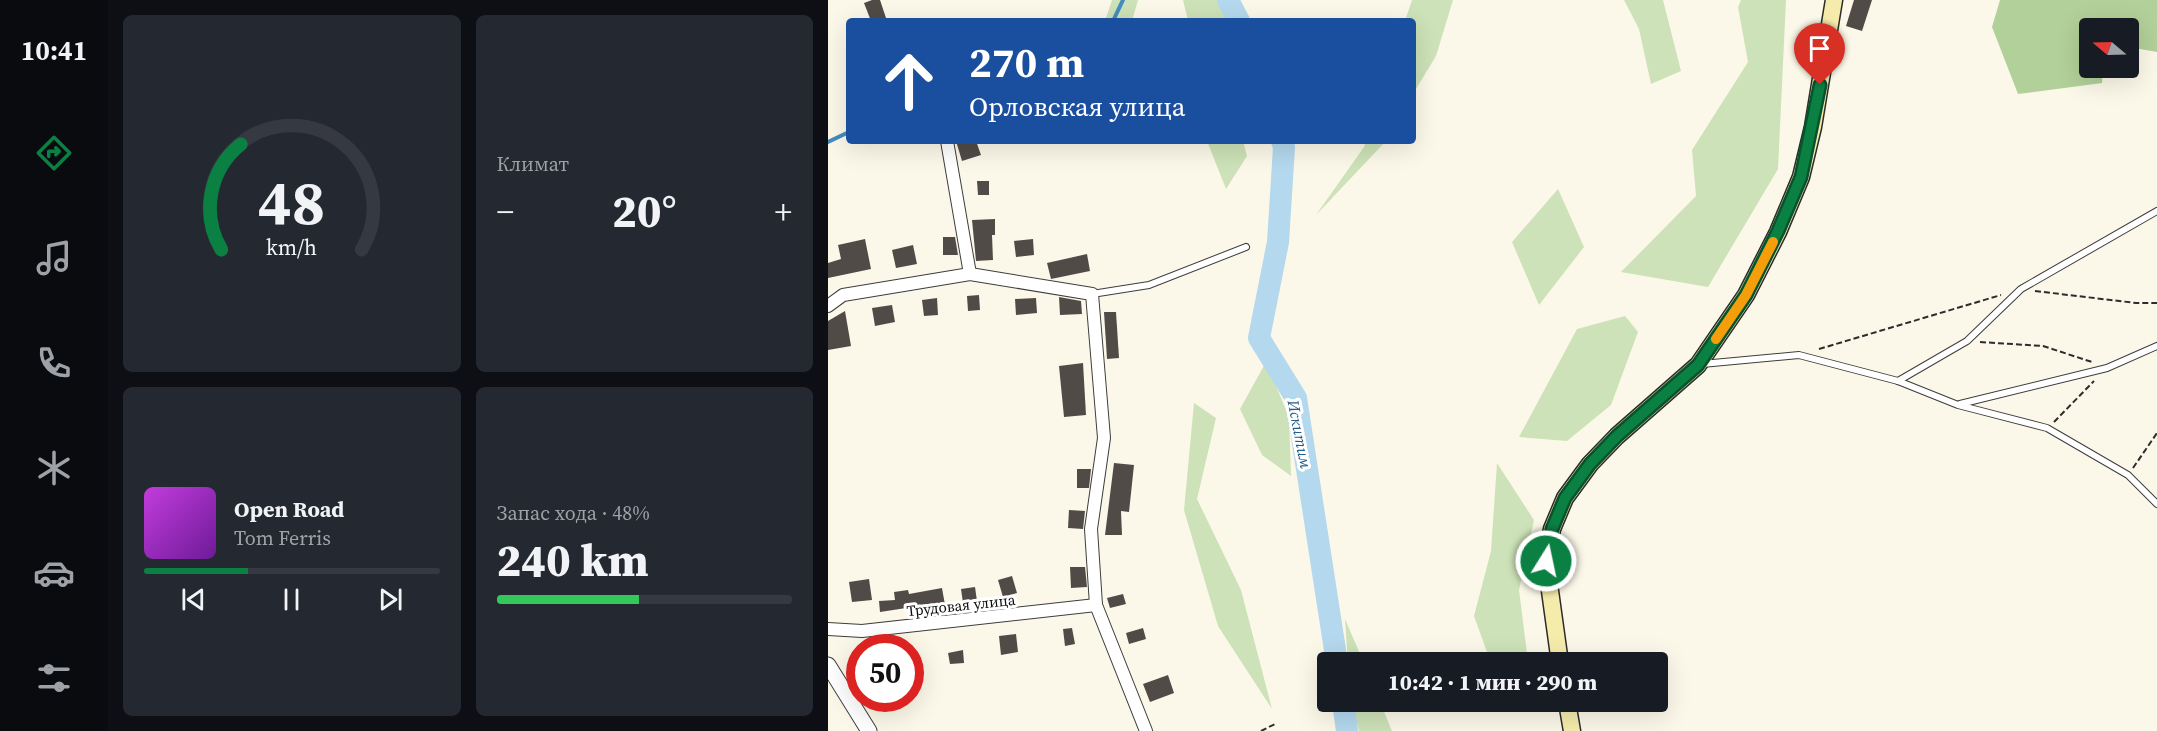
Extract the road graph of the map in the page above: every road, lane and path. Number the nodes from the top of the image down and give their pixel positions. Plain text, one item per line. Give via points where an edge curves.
1 (1834, 0) edge
2 (948, 144) edge
3 (2157, 212) edge
4 (1246, 247) dead end
5 (970, 274) junction
6 (2021, 289) junction
7 (1092, 294) junction
8 (2157, 303) edge
9 (828, 306) edge
10 (1967, 341) junction
11 (2157, 346) edge
12 (1799, 355) junction
13 (1698, 365) junction
14 (2107, 368) junction
15 (1898, 381) junction
16 (1958, 405) junction
17 (2047, 428) junction
18 (2157, 433) edge
19 (2128, 475) junction
20 (2157, 504) edge
21 (1096, 605) junction
22 (828, 628) edge
23 (1558, 652) edge
24 (828, 665) edge
25 (1569, 712) edge
26 (1277, 723) dead end
27 (869, 731) edge
28 (1146, 731) edge
29 (1261, 731) edge
30 (1572, 731) edge

1 - 13 main road via 1801,177 1746,295
2 - 5 street
3 - 6 lane
4 - 7 lane via 1149,285
5 - 7 street
5 - 9 street via 843,295
6 - 8 path
6 - 10 lane
6 - 12 path
7 - 21 street via 1104,438 1091,529
10 - 14 path via 2043,346
10 - 15 lane
11 - 14 lane
12 - 13 lane
12 - 15 lane
13 - 23 main road via 1617,436 1565,498 1552,529 1546,561
14 - 16 lane
14 - 17 path
15 - 16 lane
16 - 17 lane
17 - 19 lane
18 - 19 path
19 - 20 lane
21 - 22 street, Трудовая улица via 862,630
21 - 28 street
24 - 27 street
25 - 30 main road
26 - 29 path

